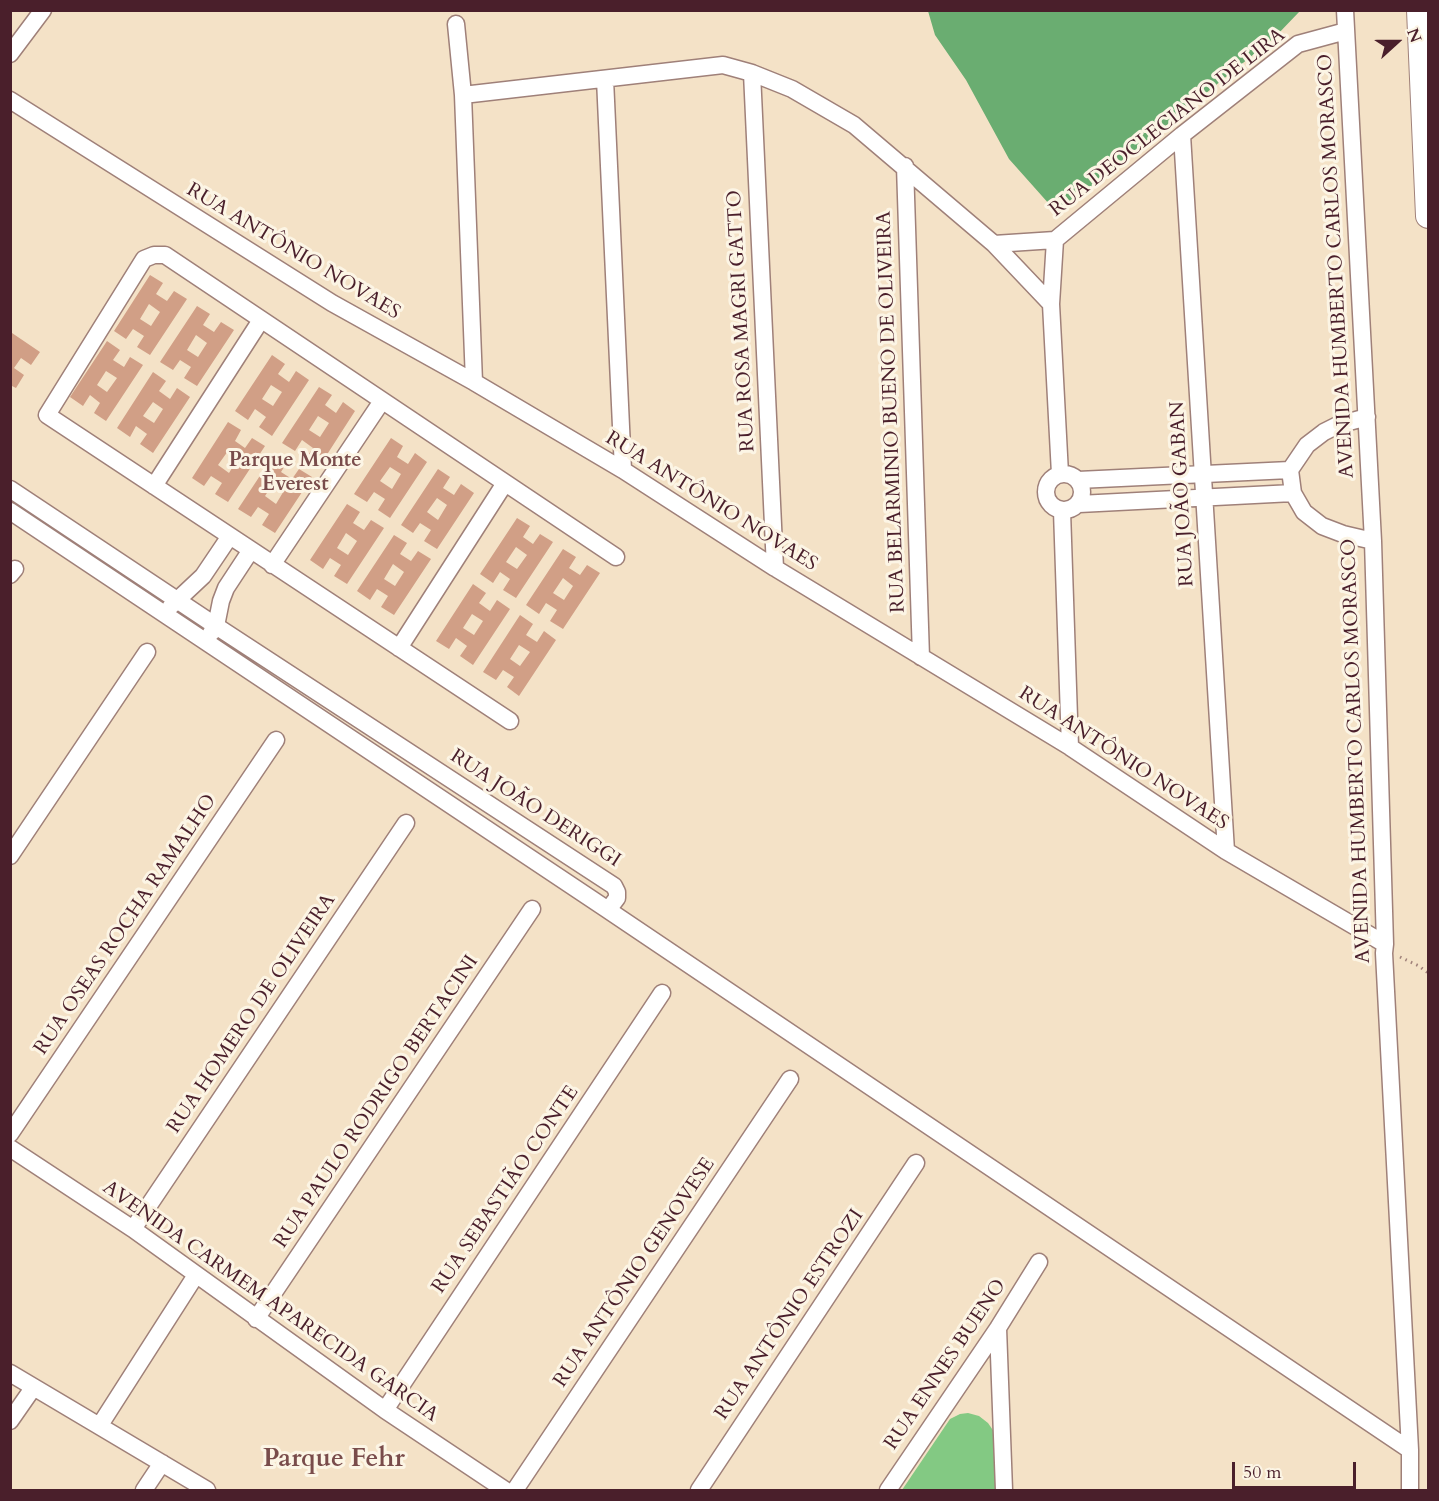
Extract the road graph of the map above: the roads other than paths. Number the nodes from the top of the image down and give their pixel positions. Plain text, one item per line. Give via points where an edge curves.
1 (43, 10) edge
2 (1345, 10) edge
3 (1419, 10) edge
4 (456, 24) dead end
5 (1346, 31) junction
6 (10, 54) edge
7 (752, 73) junction
8 (605, 79) junction
9 (463, 95) junction
10 (10, 100) edge
11 (1182, 135) junction
12 (905, 166) junction
13 (1428, 216) edge
14 (1055, 240) junction
15 (994, 244) junction
16 (1051, 304) junction
17 (261, 320) junction
18 (474, 382) junction
19 (382, 401) junction
20 (1367, 417) junction
21 (623, 470) junction
22 (1290, 470) junction
23 (1203, 472) junction
24 (1060, 474) junction
25 (1078, 480) junction
26 (505, 483) junction
27 (154, 486) junction
28 (10, 489) edge
29 (1293, 493) junction
30 (1205, 497) junction
31 (1079, 504) junction
32 (10, 511) edge
33 (1062, 511) junction
34 (230, 536) junction
35 (1373, 541) junction
36 (251, 550) junction
37 (616, 557) dead end
38 (272, 565) junction
39 (775, 568) junction
40 (176, 599) junction
41 (165, 614) junction
42 (216, 626) junction
43 (206, 641) junction
44 (399, 648) junction
45 (147, 651) dead end
46 (921, 657) junction
47 (510, 721) dead end
48 (276, 740) dead end
49 (1070, 747) junction
50 (406, 823) dead end
51 (1226, 850) junction
52 (10, 856) edge
53 (532, 909) dead end
54 (608, 910) junction
55 (1385, 948) junction
56 (662, 993) dead end
57 (790, 1079) dead end
58 (10, 1134) edge
59 (10, 1148) edge
60 (916, 1163) dead end
61 (133, 1229) junction
62 (1039, 1263) dead end
63 (196, 1275) junction
64 (256, 1319) junction
65 (998, 1328) junction
66 (10, 1372) edge
67 (33, 1388) junction
68 (385, 1410) junction
69 (10, 1421) edge
70 (100, 1425) junction
71 (1410, 1450) junction
72 (162, 1463) junction
73 (144, 1491) edge
74 (207, 1491) edge
75 (505, 1491) edge
76 (515, 1491) edge
77 (699, 1491) edge
78 (888, 1491) edge
79 (1004, 1491) edge
80 (1410, 1491) edge

1 - 6 street
2 - 5 street, AVENIDA HUMBERTO CARLOS MORASCO
3 - 13 highway
4 - 9 street
5 - 11 street, RUA DEOCLECIANO DE LIRA via 1298,44
5 - 20 street, AVENIDA HUMBERTO CARLOS MORASCO
7 - 8 street via 723,65
7 - 12 street via 792,89 854,124
7 - 39 street, RUA ROSA MAGRI GATTO
8 - 9 street
8 - 21 street
9 - 18 street
10 - 18 street, RUA ANTÔNIO NOVAES via 332,303
11 - 14 street, RUA DEOCLECIANO DE LIRA
11 - 23 street, RUA JOÃO GABAN
12 - 15 street
12 - 46 street, RUA BELARMINIO BUENO DE OLIVEIRA
14 - 15 street, RUA DEOCLECIANO DE LIRA
14 - 16 street
15 - 16 street
16 - 24 street
17 - 19 street
17 - 27 street
17 - 27 street via 165,255 144,259 47,416
18 - 21 street, RUA ANTÔNIO NOVAES
19 - 26 street
19 - 38 street
20 - 22 street via 1324,432 1307,445
20 - 35 street, AVENIDA HUMBERTO CARLOS MORASCO
21 - 39 street, RUA ANTÔNIO NOVAES
22 - 23 street
22 - 29 street
23 - 25 street
23 - 30 street, RUA JOÃO GABAN
24 - 25 street
24 - 33 street via 1050,481 1046,493 1051,505
25 - 31 street via 1083,492
26 - 37 street
26 - 44 street
27 - 34 street
28 - 40 street, RUA JOÃO DERIGGI
29 - 30 street
29 - 35 street via 1304,512 1322,526
30 - 31 street
30 - 51 street, RUA JOÃO GABAN
31 - 33 street
32 - 41 street
33 - 49 street
34 - 36 street
34 - 40 street via 203,576
35 - 55 street, AVENIDA HUMBERTO CARLOS MORASCO
36 - 38 street
36 - 42 street via 226,588
38 - 44 street
39 - 46 street, RUA ANTÔNIO NOVAES
40 - 41 street
40 - 42 street, RUA JOÃO DERIGGI
41 - 43 street
42 - 43 street
42 - 54 street, RUA JOÃO DERIGGI via 614,886 617,898
43 - 54 street
44 - 47 street
45 - 52 street
46 - 49 street, RUA ANTÔNIO NOVAES
48 - 58 street, RUA OSEAS ROCHA RAMALHO
49 - 51 street, RUA ANTÔNIO NOVAES
50 - 61 street, RUA HOMERO DE OLIVEIRA
51 - 55 street, RUA ANTÔNIO NOVAES
53 - 64 street, RUA PAULO RODRIGO BERTACINI
54 - 71 street
55 - 71 street, AVENIDA HUMBERTO CARLOS MORASCO
56 - 68 street, RUA SEBASTIÃO CONTE
57 - 76 street, RUA ANTÔNIO GENOVESE
59 - 61 street, AVENIDA CARMEM APARECIDA GARCIA
60 - 77 street, RUA ANTÔNIO ESTROZI
61 - 63 street, AVENIDA CARMEM APARECIDA GARCIA
62 - 65 street, RUA ENNES BUENO
63 - 64 street, AVENIDA CARMEM APARECIDA GARCIA
63 - 70 street
64 - 68 street, AVENIDA CARMEM APARECIDA GARCIA
65 - 78 street, RUA ENNES BUENO
65 - 79 street
66 - 67 street
67 - 69 street
67 - 70 street
68 - 75 street, AVENIDA CARMEM APARECIDA GARCIA
70 - 72 street
71 - 80 street, AVENIDA HUMBERTO CARLOS MORASCO
72 - 73 street
72 - 74 street

